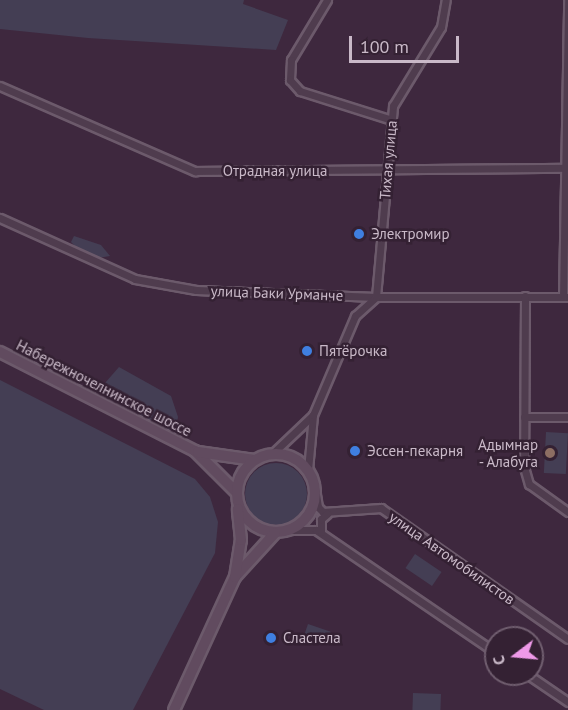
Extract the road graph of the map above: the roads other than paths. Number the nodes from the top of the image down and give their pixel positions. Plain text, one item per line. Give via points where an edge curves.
1 (327, 0) edge
2 (446, 0) edge
3 (568, 0) edge
4 (568, 62) edge
5 (0, 86) edge
6 (392, 120) junction
7 (567, 168) edge
8 (387, 170) junction
9 (0, 218) edge
10 (525, 296) junction
11 (376, 297) junction
12 (566, 297) edge
13 (0, 352) edge
14 (313, 415) junction
15 (524, 417) junction
16 (568, 417) edge
17 (195, 451) junction
18 (273, 453) junction
19 (254, 460) junction
20 (308, 470) junction
21 (315, 488) junction
22 (236, 492) junction
23 (238, 506) junction
24 (568, 512) edge
25 (327, 514) junction
26 (291, 530) junction
27 (321, 532) junction
28 (275, 533) junction
29 (235, 577) junction
30 (568, 639) edge
31 (484, 645) edge
32 (544, 686) edge
33 (568, 702) edge
34 (174, 710) edge

1 - 6 street via 288,67 290,80 300,91
2 - 6 street, Тихая улица via 441,27 398,96
3 - 4 street
4 - 7 street
5 - 8 street, Отрадная улица via 195,171
6 - 8 street, Тихая улица
7 - 8 street, Отрадная улица
7 - 12 street
8 - 11 street, Тихая улица
9 - 11 street, улица Баки Урманче via 135,279 196,290
10 - 11 street, улица Баки Урманче
10 - 12 street, улица Баки Урманче
10 - 15 street
11 - 14 street via 355,316
13 - 17 main road, Набережночелнинское шоссе
14 - 18 street
14 - 20 street
15 - 16 street
15 - 24 street via 524,466 529,484
17 - 19 main road, Набережночелнинское шоссе
17 - 22 main road, Набережночелнинское шоссе
18 - 19 main road
18 - 20 main road via 293,457
19 - 22 main road via 241,474
20 - 21 main road
21 - 25 street via 318,507
21 - 26 main road via 310,513
22 - 23 main road
23 - 28 main road via 249,522
23 - 29 main road via 242,540
25 - 27 street via 320,524
25 - 30 street, улица Автомобилистов via 381,508
26 - 27 street via 309,527
26 - 28 main road
27 - 31 street
28 - 29 main road
29 - 34 main road
32 - 33 street

